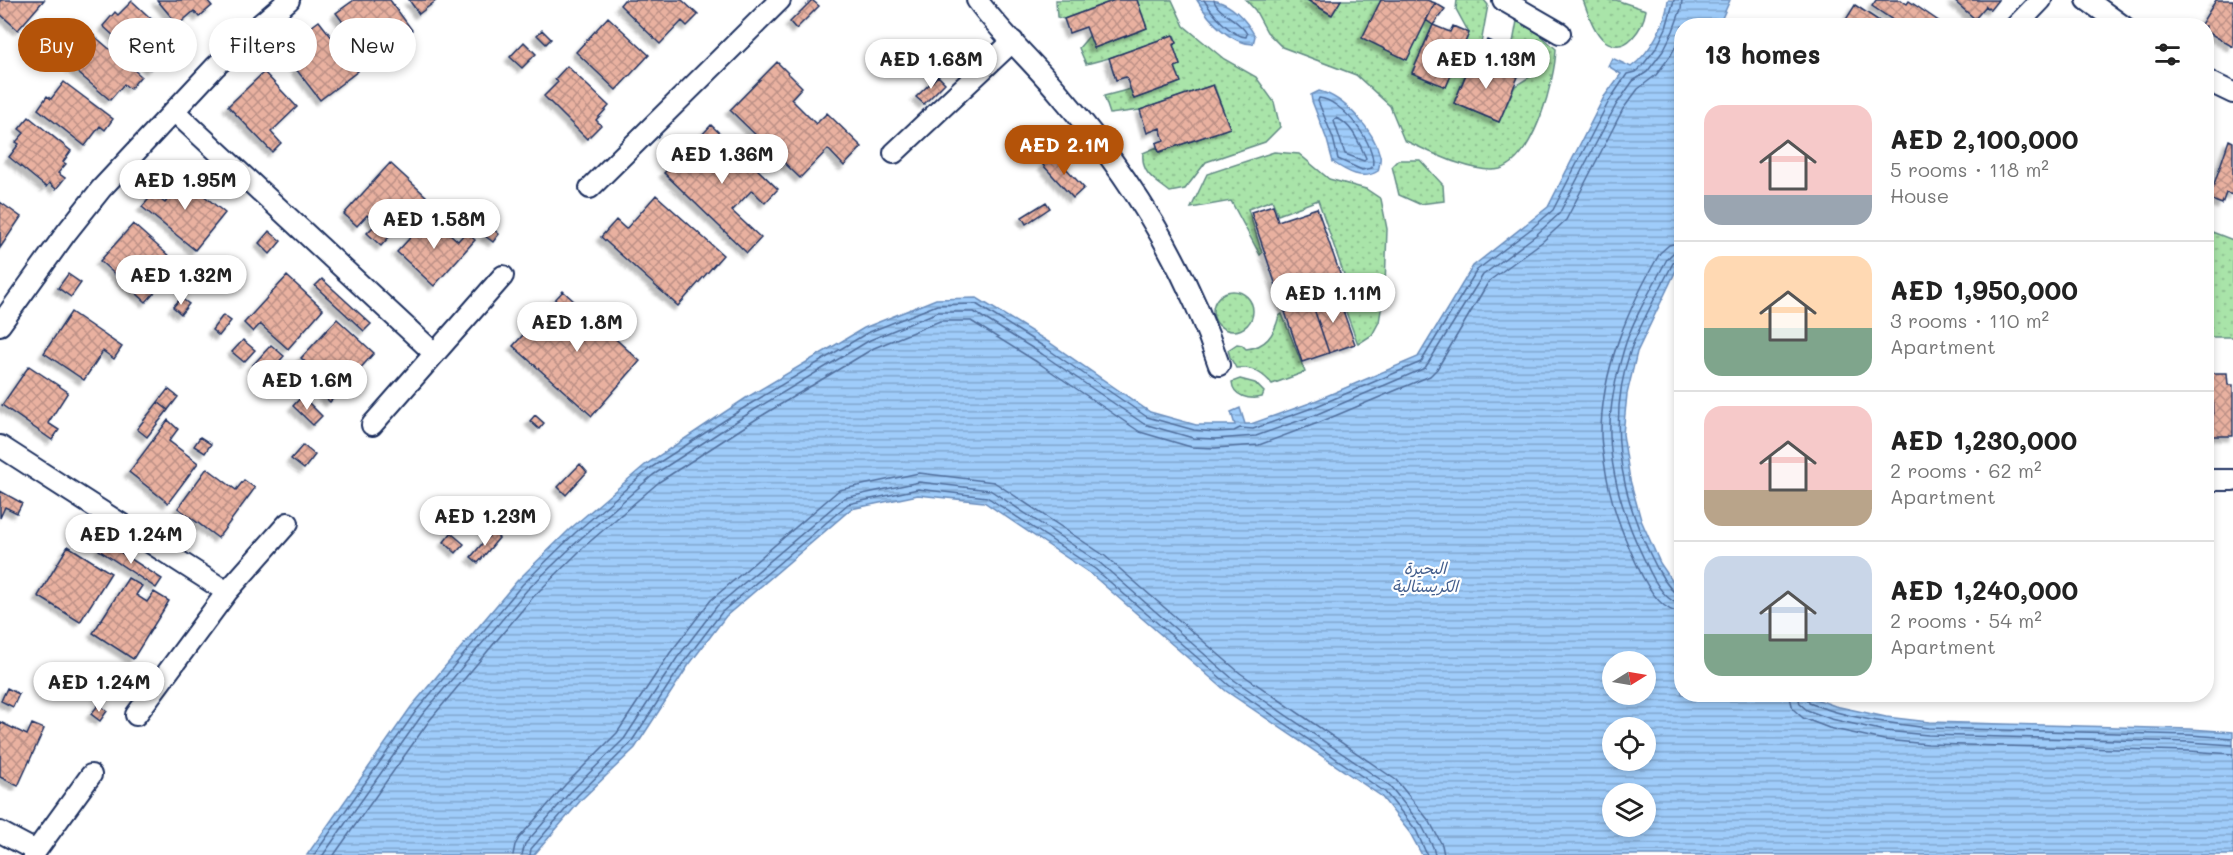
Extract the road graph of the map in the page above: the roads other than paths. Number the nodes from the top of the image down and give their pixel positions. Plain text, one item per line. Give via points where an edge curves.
1 (289, 0) edge
2 (780, 0) edge
3 (977, 0) edge
4 (1503, 0) edge
5 (2041, 0) edge
6 (2087, 0) edge
7 (2024, 18) edge
8 (2112, 18) edge
9 (1560, 33) dead end
10 (1013, 41) junction
11 (2214, 84) edge
12 (2233, 93) edge
13 (174, 111) junction
14 (894, 153) dead end
15 (590, 188) dead end
16 (503, 276) dead end
17 (0, 325) edge
18 (434, 353) junction
19 (1219, 366) dead end
20 (372, 425) dead end
21 (0, 446) edge
22 (2214, 480) edge
23 (2233, 480) edge
24 (288, 523) dead end
25 (227, 592) junction
26 (136, 715) dead end
27 (91, 775) dead end
28 (0, 832) edge
29 (35, 853) edge

1 - 13 street
2 - 15 street
3 - 10 street
4 - 9 street
5 - 7 street
6 - 8 street
10 - 14 street
10 - 19 street via 1060,93 1113,162 1156,228 1202,318
11 - 12 street
13 - 17 street via 101,189
13 - 18 street
16 - 18 street
18 - 20 street
21 - 25 street
22 - 23 street
24 - 25 street
25 - 26 street
27 - 29 street
28 - 29 street

